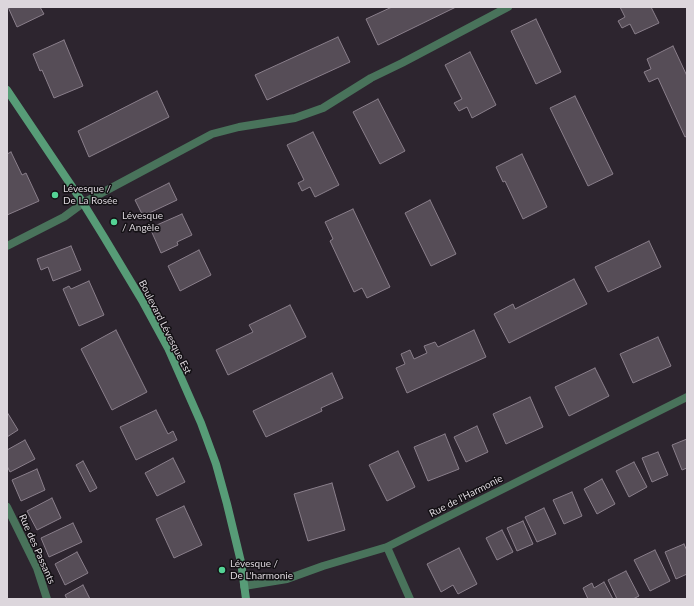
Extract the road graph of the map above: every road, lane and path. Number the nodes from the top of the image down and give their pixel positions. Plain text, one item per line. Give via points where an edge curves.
1 (508, 7) edge
2 (7, 90) edge
3 (83, 203) junction
4 (7, 246) edge
5 (687, 397) edge
6 (7, 507) edge
7 (387, 547) junction
8 (244, 586) junction
9 (47, 599) edge
10 (246, 599) edge
11 (410, 599) edge

1 - 3 street via 371,78 323,108 296,118 212,134
2 - 3 street, Boulevard Lévesque Est
3 - 4 street via 64,217
3 - 8 street, Boulevard Lévesque Est via 144,302 168,348 201,423 227,504
5 - 7 street, Rue de l'Harmonie
6 - 9 street, Rue des Passants via 37,568
7 - 8 street, Rue de l'Harmonie via 288,579
7 - 11 street
8 - 10 street, Boulevard Lévesque Est

